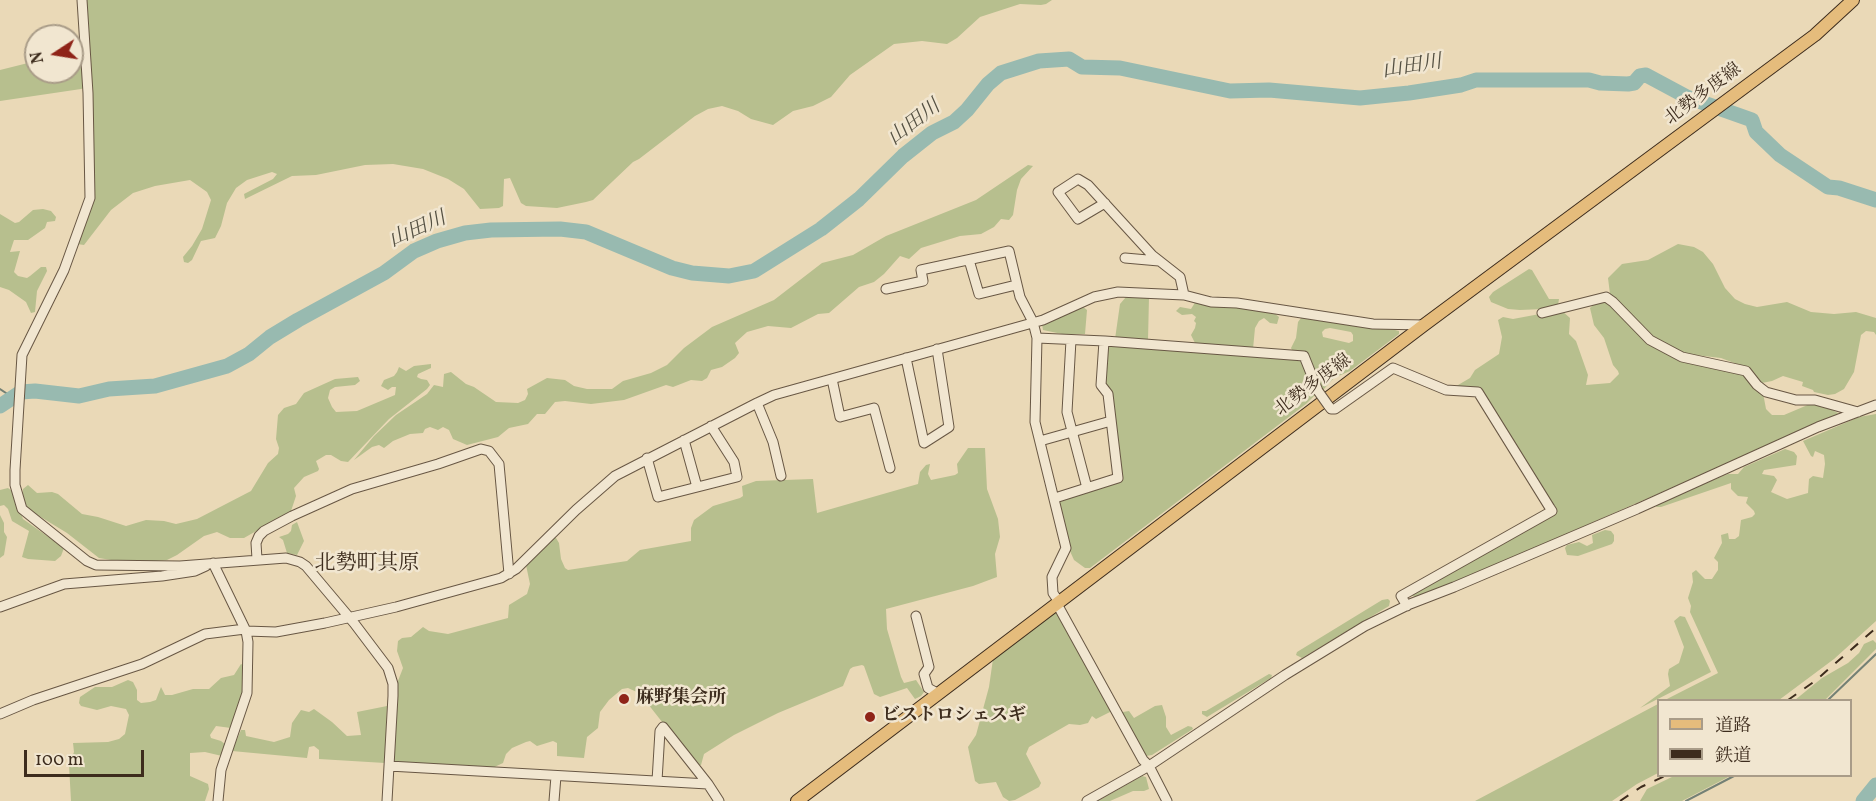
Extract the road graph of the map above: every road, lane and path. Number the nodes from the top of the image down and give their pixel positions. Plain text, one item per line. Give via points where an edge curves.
1 (82, 0) edge
2 (1853, 0) edge
3 (1105, 203) junction
4 (1125, 258) dead end
5 (969, 260) junction
6 (1161, 261) junction
7 (1016, 285) junction
8 (886, 289) dead end
9 (1184, 295) junction
10 (1542, 313) dead end
11 (1033, 322) junction
12 (1424, 325) junction
13 (1037, 338) junction
14 (1071, 340) junction
15 (1104, 341) junction
16 (938, 349) junction
17 (906, 358) junction
18 (832, 379) junction
19 (757, 403) junction
20 (1876, 405) edge
21 (1858, 412) junction
22 (1111, 422) junction
23 (711, 426) junction
24 (1073, 432) junction
25 (684, 440) junction
26 (1040, 441) junction
27 (647, 458) junction
28 (890, 468) dead end
29 (781, 476) dead end
30 (697, 487) junction
31 (1088, 488) junction
32 (1054, 498) junction
33 (257, 559) junction
34 (213, 563) junction
35 (509, 573) junction
36 (1058, 603) junction
37 (1407, 606) junction
38 (0, 607) edge
39 (916, 616) dead end
40 (349, 618) junction
41 (246, 630) junction
42 (936, 693) junction
43 (0, 714) edge
44 (1149, 765) junction
45 (389, 766) junction
46 (556, 776) junction
47 (657, 781) junction
48 (708, 784) junction
49 (218, 801) edge
50 (387, 801) edge
51 (554, 801) edge
52 (719, 801) edge
53 (797, 801) edge
54 (1087, 801) edge
55 (1167, 801) edge

1 - 34 street via 90,198 64,270 22,355 15,485 22,509 96,565
2 - 12 main road, 北勢多度線 via 1815,35
3 - 3 street via 1078,179 1058,192 1078,219
3 - 6 street
4 - 6 street
5 - 7 street via 979,294
5 - 7 street via 1010,251
5 - 8 street via 921,270 923,281
6 - 9 street via 1180,277
7 - 11 street
9 - 11 street via 1118,292 1094,297
9 - 12 street via 1373,324
10 - 21 street via 1606,297 1650,340 1682,357 1746,370 1766,392
11 - 13 street
11 - 16 street
12 - 36 main road, 北勢多度線
13 - 14 street
13 - 26 street via 1034,413
14 - 15 street
14 - 24 street via 1067,412
15 - 22 street via 1101,385 1108,394
15 - 37 street, bridge via 1304,356 1318,391 1331,409 1393,368 1446,390 1478,392 1552,512 1401,596
16 - 17 street
16 - 17 street via 949,427 924,443
17 - 18 street
18 - 19 street
18 - 28 street via 840,417 874,408
19 - 23 street
19 - 29 street via 773,442
20 - 21 street
21 - 37 street
22 - 24 street
22 - 31 street via 1118,478
23 - 25 street
23 - 30 street via 734,462 737,477
24 - 26 street
24 - 31 street
25 - 27 street
25 - 30 street
26 - 32 street
27 - 30 street via 658,497
27 - 35 street via 608,481
31 - 32 street
32 - 36 street via 1066,548 1052,577
33 - 34 street
33 - 35 street via 259,536 299,512 352,489 481,449 489,451 499,464
33 - 40 street via 286,558 300,562
34 - 38 street via 195,571 64,584
34 - 41 street
35 - 40 street via 468,588
36 - 42 main road, 北勢多度線
36 - 44 street
37 - 44 street via 1304,663
39 - 42 street via 929,667 924,674 927,688
40 - 41 street via 276,632
40 - 45 street via 388,668 393,684
41 - 43 street via 205,634 142,664
41 - 49 street via 247,693 221,770
42 - 53 main road, 北勢多度線
44 - 54 street
44 - 55 street
45 - 46 street
45 - 50 street
46 - 47 street
46 - 51 street
47 - 48 street
47 - 48 street via 663,727
48 - 52 street

